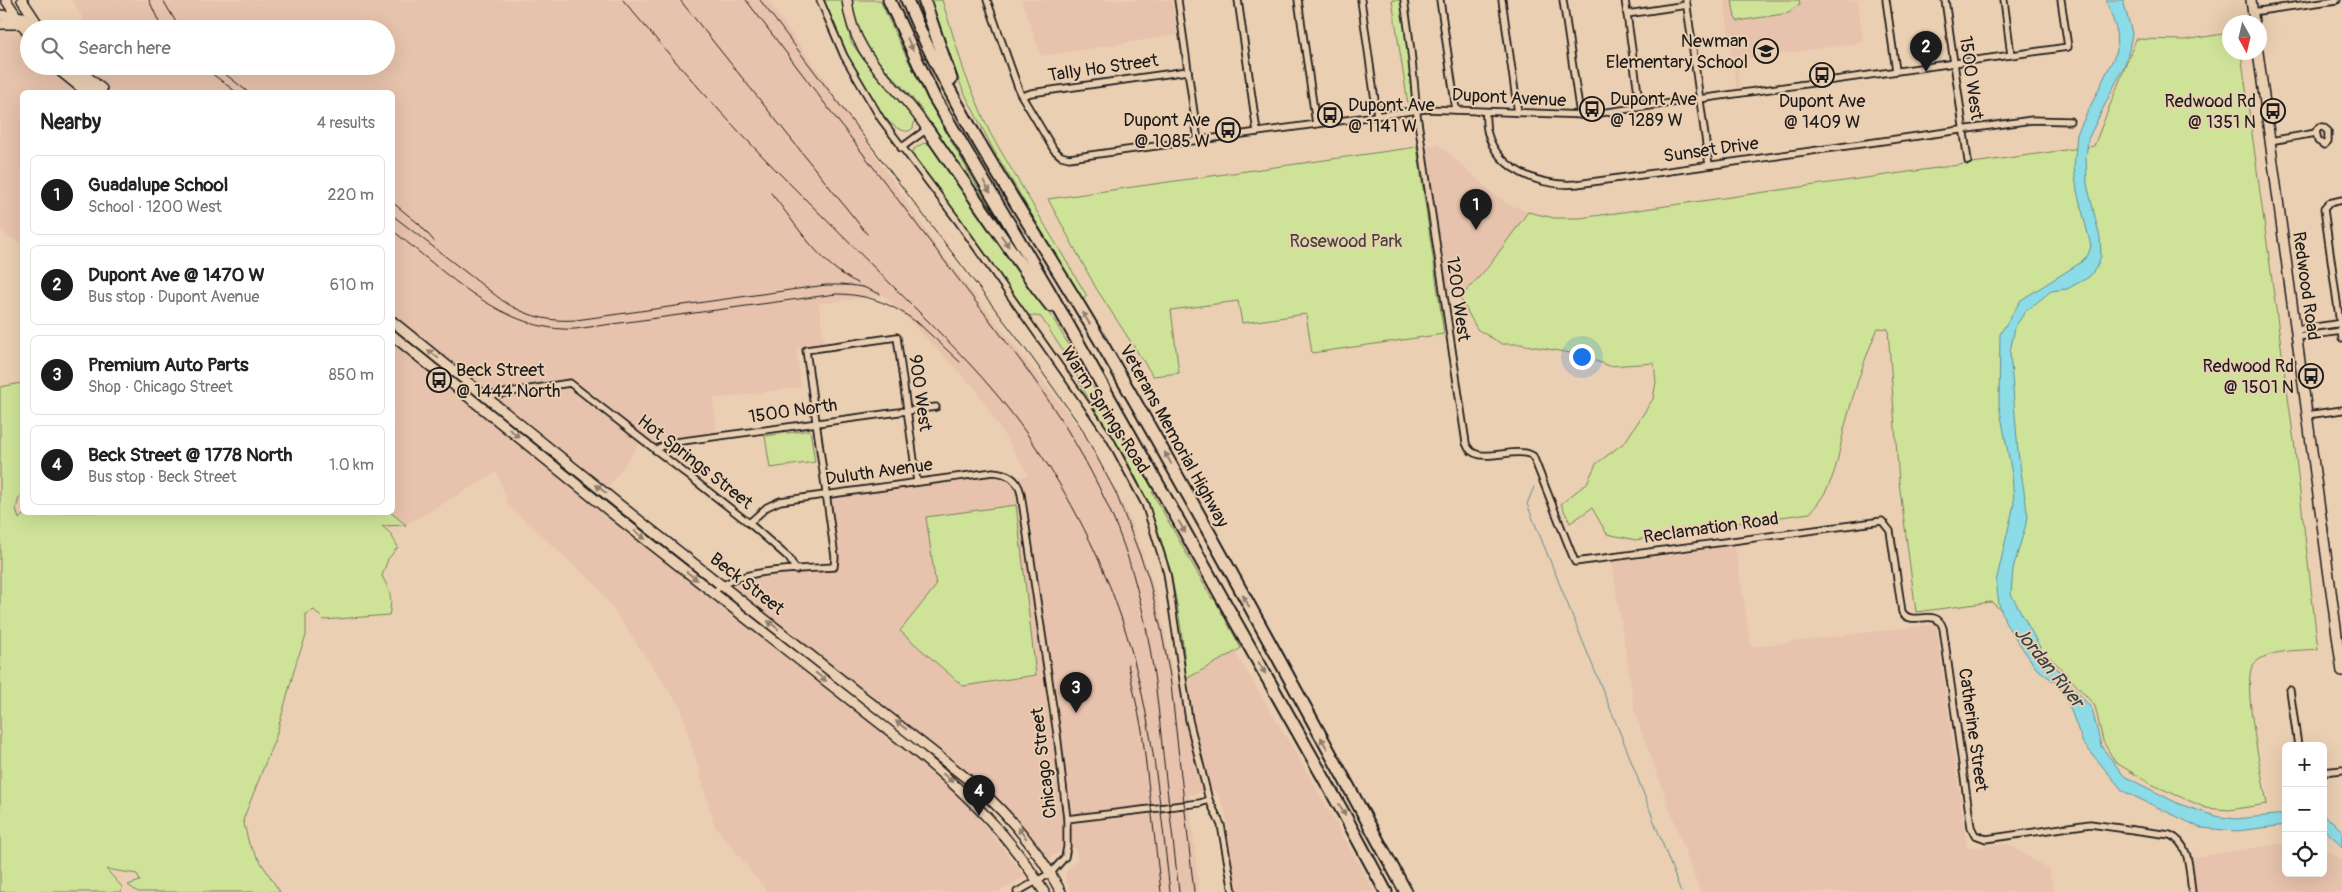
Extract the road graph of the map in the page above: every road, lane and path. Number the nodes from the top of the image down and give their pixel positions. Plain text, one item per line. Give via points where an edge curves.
1 (6, 0) edge
2 (22, 0) edge
3 (820, 0) edge
4 (846, 0) edge
5 (890, 0) edge
6 (907, 0) edge
7 (924, 0) edge
8 (987, 0) edge
9 (1178, 0) edge
10 (1238, 0) edge
11 (1298, 0) edge
12 (1361, 0) edge
13 (1404, 0) edge
14 (1440, 0) edge
15 (1502, 0) edge
16 (1563, 0) edge
17 (1625, 0) edge
18 (1886, 0) edge
19 (1945, 0) edge
20 (2004, 0) edge
21 (2061, 0) edge
22 (2251, 0) edge
23 (2337, 0) edge
24 (1686, 2) edge
25 (2252, 12) junction
26 (1627, 14) junction
27 (2253, 15) edge
28 (0, 16) edge
29 (19, 20) junction
30 (35, 20) edge
31 (0, 24) edge
32 (2011, 55) junction
33 (2259, 60) edge
34 (1954, 63) junction
35 (1188, 71) junction
36 (1896, 71) junction
37 (65, 75) edge
38 (75, 75) edge
39 (85, 75) edge
40 (84, 90) edge
41 (99, 90) edge
42 (102, 90) edge
43 (1022, 96) junction
44 (1700, 99) junction
45 (957, 100) junction
46 (1640, 107) junction
47 (1416, 110) junction
48 (1456, 110) junction
49 (1486, 112) junction
50 (1518, 113) junction
51 (1377, 115) junction
52 (1580, 115) junction
53 (2070, 121) dead end
54 (1316, 124) junction
55 (927, 129) junction
56 (1963, 130) junction
57 (1257, 132) junction
58 (2316, 133) dead end
59 (1198, 141) junction
60 (2270, 141) junction
61 (901, 148) junction
62 (1968, 161) dead end
63 (1709, 165) junction
64 (2342, 200) edge
65 (395, 323) edge
66 (2341, 323) edge
67 (1070, 329) junction
68 (2342, 331) edge
69 (2296, 333) junction
70 (395, 337) edge
71 (2342, 338) edge
72 (485, 396) junction
73 (936, 407) dead end
74 (2342, 410) edge
75 (908, 411) junction
76 (2307, 415) junction
77 (817, 422) junction
78 (655, 450) junction
79 (1472, 452) joint
80 (917, 482) junction
81 (1017, 482) joint
82 (826, 495) junction
83 (749, 523) junction
84 (796, 570) junction
85 (721, 585) junction
86 (714, 593) junction
87 (1943, 628) joint
88 (2340, 645) edge
89 (2342, 672) edge
90 (2290, 690) dead end
91 (2297, 742) edge
92 (2342, 770) edge
93 (2327, 772) edge
94 (1347, 786) junction
95 (1209, 800) junction
96 (1067, 819) junction
97 (1051, 872) junction
98 (1037, 881) junction
99 (1017, 892) edge
100 (1044, 892) edge
101 (1061, 892) edge
102 (1234, 892) edge
103 (1386, 892) edge
104 (1406, 892) edge
105 (1414, 892) edge
106 (2192, 892) edge

1 - 29 main road
2 - 30 main road
3 - 61 street, Warm Springs Road via 857,79
4 - 55 main road via 862,50 912,106
5 -> 67 highway, Veterans Memorial Highway via 934,97
6 - 45 highway, Veterans Memorial Highway via 922,37
7 - 45 highway
8 - 43 street
9 - 35 street
10 - 57 street
11 - 54 street
12 - 51 street
13 - 47 street, 1200 West via 1414,68
14 - 48 street
15 - 50 street
16 - 52 street
17 - 26 street
18 - 36 street
19 - 34 street, 1500 West
20 - 32 street
21 - 32 street, Dupont Avenue via 2068,47
22 - 25 main road
23 - 25 street
24 - 26 street
24 - 44 street
25 - 27 main road
26 - 46 street
28 - 29 main road
29 - 31 main road
32 - 34 street, Dupont Avenue
33 - 60 main road, Redwood Road
34 - 36 street, Dupont Avenue
34 - 56 street, 1500 West
35 - 43 street, Tally Ho Street
35 - 59 street
36 - 44 street, Dupont Avenue
37 - 40 main road
38 - 41 main road
39 - 42 main road
43 - 59 street, Dupont Avenue via 1054,150 1066,158
44 - 46 street, Dupont Avenue
44 - 63 street
94 -> 45 highway, Veterans Memorial Highway via 1168,458
46 - 52 street, Dupont Avenue
47 - 48 street, Dupont Avenue
47 - 51 street, Dupont Avenue
47 - 79 street, 1200 West via 1452,358 1466,443
48 - 49 street, Dupont Avenue
49 - 50 street, Dupont Avenue
49 - 63 street, Sunset Drive via 1487,132 1499,155 1516,170 1545,183 1577,184
50 - 52 street, Dupont Avenue
51 - 54 street, Dupont Avenue
53 - 56 street, Sunset Drive via 2039,119
54 - 57 street, Dupont Avenue
55 - 61 street
55 -> 67 highway via 1037,288
56 - 62 street, 1500 West
56 - 63 street, Sunset Drive
57 - 59 street, Dupont Avenue
58 - 60 street
60 - 69 main road, Redwood Road
61 - 95 street, Warm Springs Road via 957,220 1077,391 1141,495 1152,520 1167,573 1189,720
64 - 66 street via 2329,202 2324,209
72 -> 65 main road, Beck Street
66 - 68 street
66 - 69 street
67 -> 103 highway, Veterans Memorial Highway
68 - 69 street
68 - 71 street
69 - 76 main road, Redwood Road
70 -> 86 main road, Beck Street
72 - 78 street, Hot Springs Street via 570,383
85 -> 72 main road, Beck Street
73 - 75 street, 1500 North
74 - 76 street
75 - 77 street, 1500 North
75 - 77 street, 900 West via 896,337 806,350
75 - 80 street, 900 West
76 - 88 main road, Redwood Road
77 - 78 street, 1500 North via 668,443
77 - 82 street
78 - 83 street, Hot Springs Street
79 - 87 street, Reclamation Road via 1480,456 1528,452 1533,456 1574,562 1882,521 1890,531 1902,612 1910,618 1935,618 1940,620
80 - 81 street, Duluth Avenue via 992,472 1009,475
80 - 82 street, Duluth Avenue
81 - 96 street, Chicago Street via 1057,734
82 - 83 street, Duluth Avenue via 773,504
82 - 84 street via 834,567
83 - 84 street, Hot Springs Street via 789,558
84 - 85 street via 738,578
85 - 86 street
97 -> 85 main road, Beck Street via 1016,826 975,785
86 -> 98 main road, Beck Street via 958,787 998,826
87 - 106 street, Catherine Street via 1971,827 1975,835 1986,839 2082,825 2170,835 2182,843
88 - 89 main road, Redwood Road
90 - 91 street
92 - 93 street
94 - 104 highway, Veterans Memorial Highway
94 - 105 highway via 1367,810
95 - 96 street
95 - 102 street, Warm Springs Road via 1221,825
96 - 97 street, Chicago Street via 1064,857
97 - 98 street, Chicago Street
97 - 101 main road, Beck Street
98 - 99 street, Chicago Street
98 - 100 main road, Beck Street

